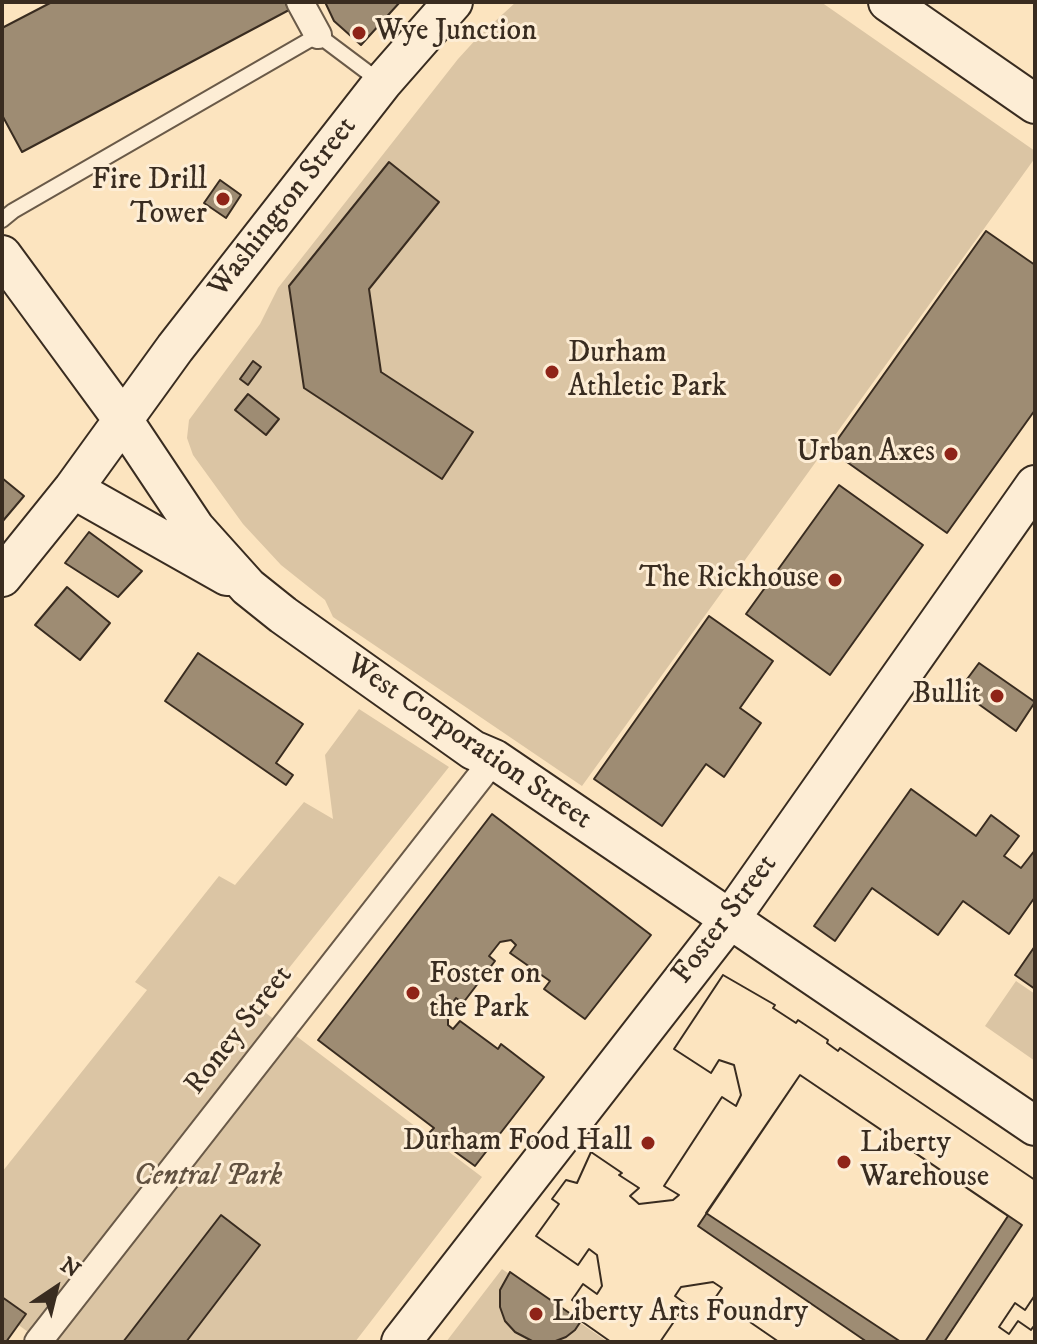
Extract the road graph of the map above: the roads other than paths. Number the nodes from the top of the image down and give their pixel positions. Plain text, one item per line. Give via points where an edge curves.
1 (300, 2) edge
2 (453, 2) edge
3 (888, 2) edge
4 (318, 35) junction
5 (382, 83) junction
6 (1035, 104) edge
7 (2, 220) edge
8 (2, 255) edge
9 (123, 420) junction
10 (1035, 485) edge
11 (73, 489) junction
12 (2, 577) edge
13 (248, 587) junction
14 (494, 759) junction
15 (730, 919) junction
16 (1035, 1126) edge
17 (38, 1342) edge
18 (401, 1342) edge

1 - 4 street
2 - 5 street, Washington Street
3 - 6 street
4 - 5 lane
4 - 7 lane
5 - 9 street, Washington Street
8 - 9 street, West Corporation Street
9 - 11 street, Washington Street
9 - 13 street, West Corporation Street via 195,528
10 - 15 street, Foster Street
11 - 12 street, Washington Street
11 - 13 street
13 - 14 street, West Corporation Street via 465,745
14 - 15 street, West Corporation Street
14 - 17 street, Roney Street
15 - 16 street, West Corporation Street
15 - 18 street, Foster Street

